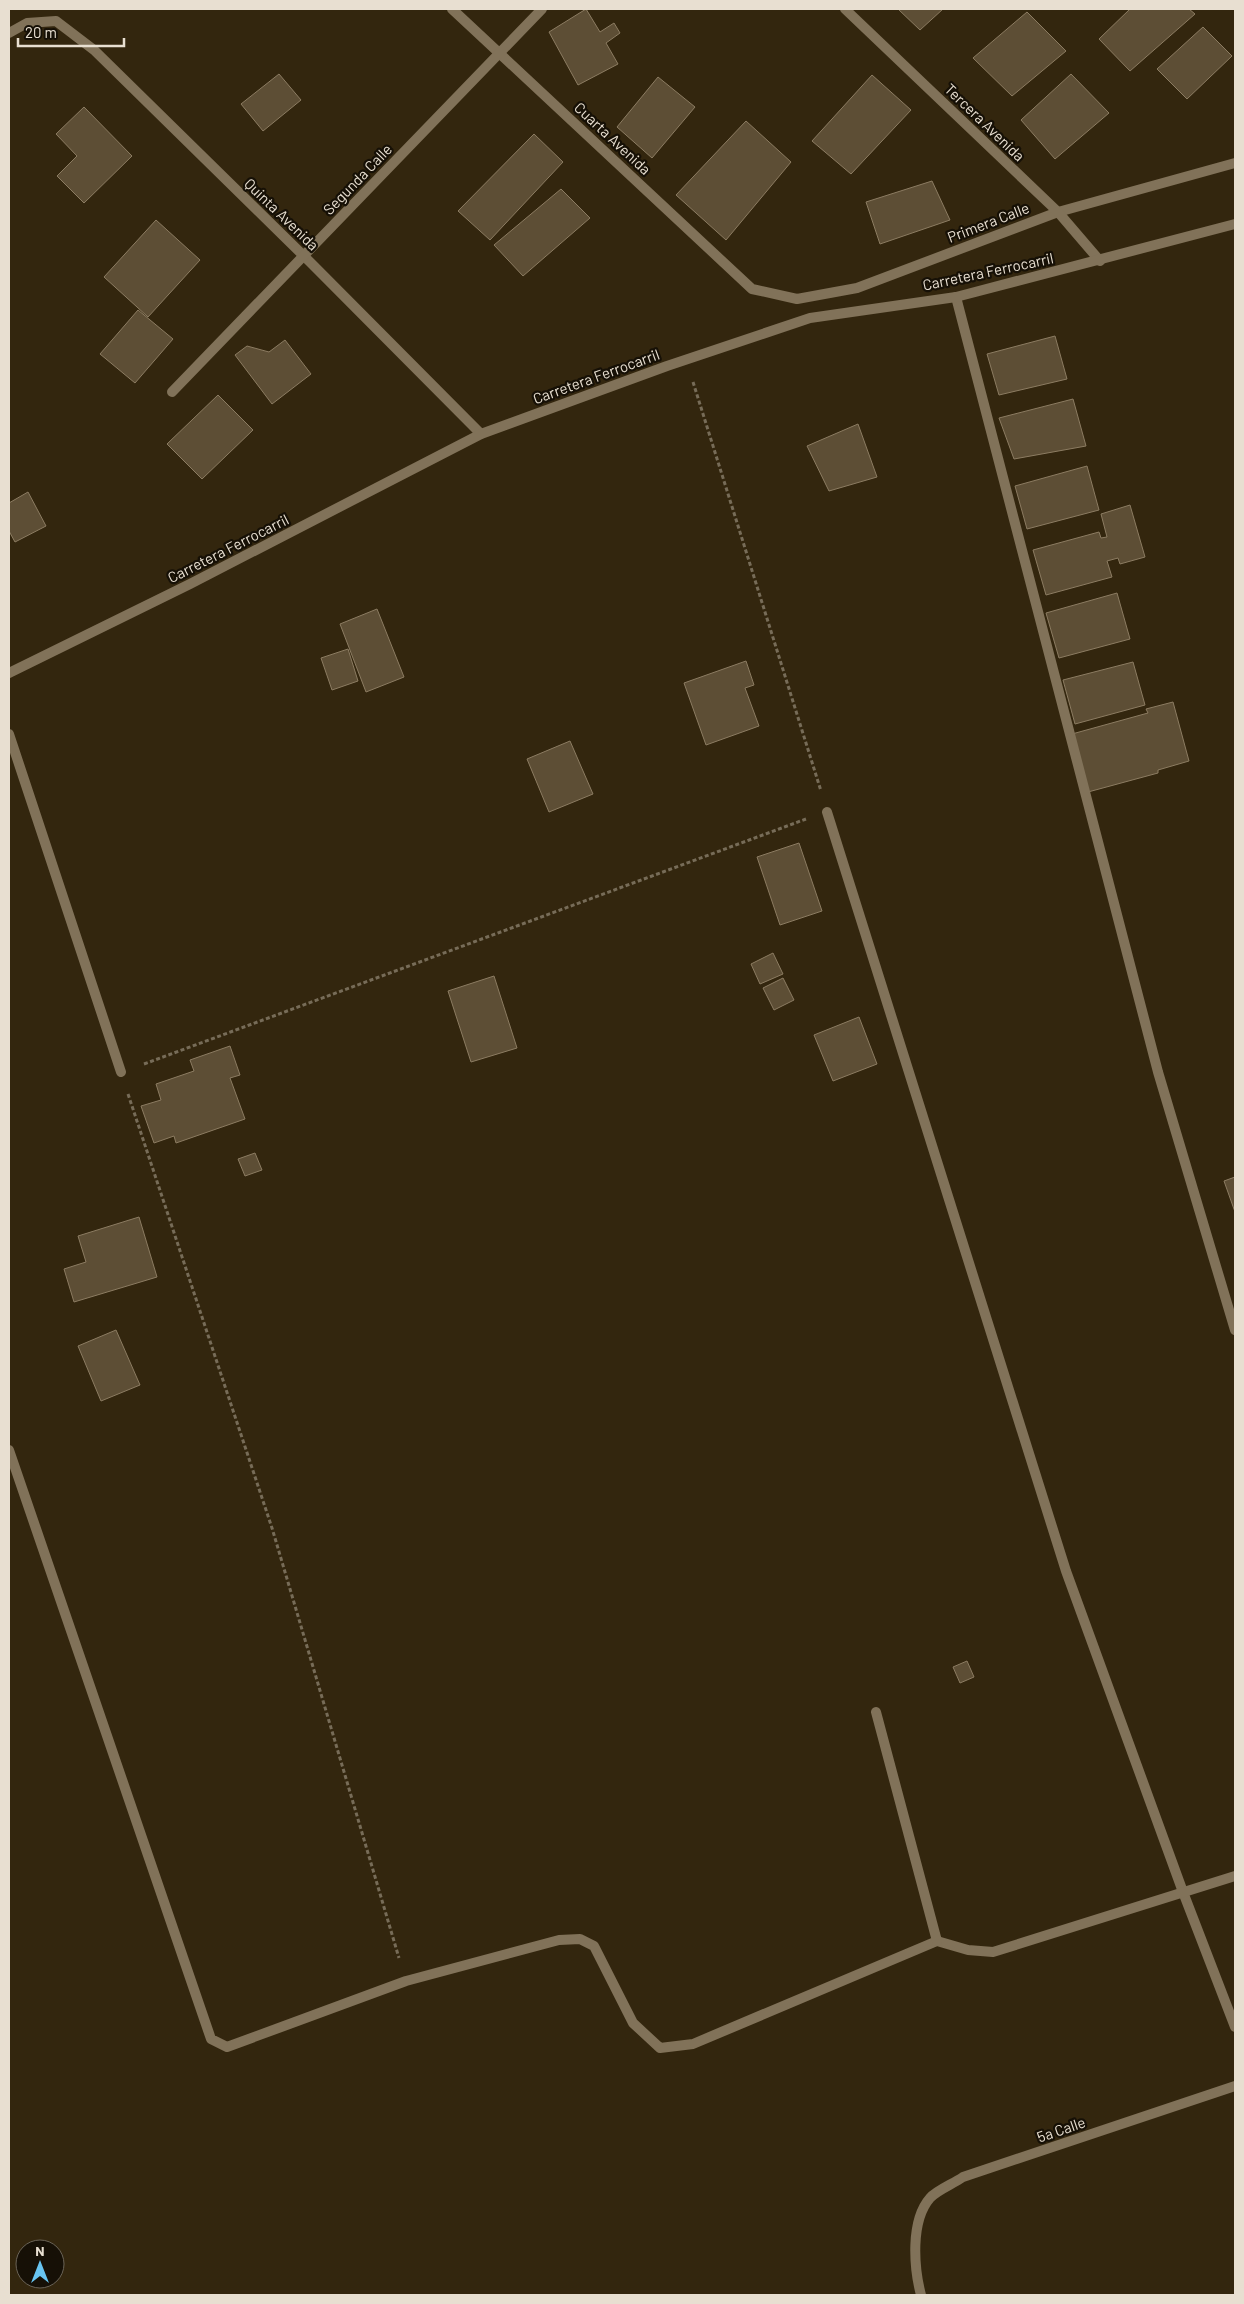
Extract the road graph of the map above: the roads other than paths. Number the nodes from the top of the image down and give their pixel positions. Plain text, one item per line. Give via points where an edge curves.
1 (452, 9) edge
2 (542, 9) edge
3 (845, 9) edge
4 (9, 33) edge
5 (500, 52) junction
6 (1235, 163) edge
7 (1058, 212) junction
8 (1235, 224) edge
9 (304, 256) junction
10 (1100, 261) junction
11 (752, 289) joint
12 (956, 296) junction
13 (172, 392) dead end
14 (481, 434) junction
15 (9, 673) edge
16 (9, 734) edge
17 (828, 812) road end
18 (121, 1072) road end
19 (1235, 1330) edge
20 (9, 1450) edge
21 (876, 1712) dead end
22 (1235, 1876) edge
23 (1182, 1892) junction
24 (937, 1941) junction
25 (1235, 2027) edge
26 (1235, 2086) edge
27 (921, 2295) edge

1 - 5 street, Cuarta Avenida
2 - 5 street, Segunda Calle
3 - 7 street, Tercera Avenida
4 - 9 street, Quinta Avenida via 28,23 56,21 94,50
5 - 9 street, Segunda Calle
5 - 11 street, Cuarta Avenida
6 - 7 street, Primera Calle
7 - 10 street, Tercera Avenida
7 - 11 street, Primera Calle via 857,288 796,299
8 - 10 street, Carretera Ferrocarril
9 - 13 street, Segunda Calle
9 - 14 street, Quinta Avenida
10 - 12 street, Carretera Ferrocarril
12 - 14 street, Carretera Ferrocarril via 810,318 686,359
12 - 19 street via 1158,1072
14 - 15 street, Carretera Ferrocarril
16 - 18 street
17 - 23 street via 1066,1571
20 - 24 street via 211,2039 227,2047 406,1980 560,1940 580,1939 594,1946 633,2022 660,2048 693,2044
21 - 24 street
22 - 23 street
23 - 24 street via 993,1952 968,1950
23 - 25 street
26 - 27 street, 5a Calle via 963,2178 930,2198 916,2226 916,2277

